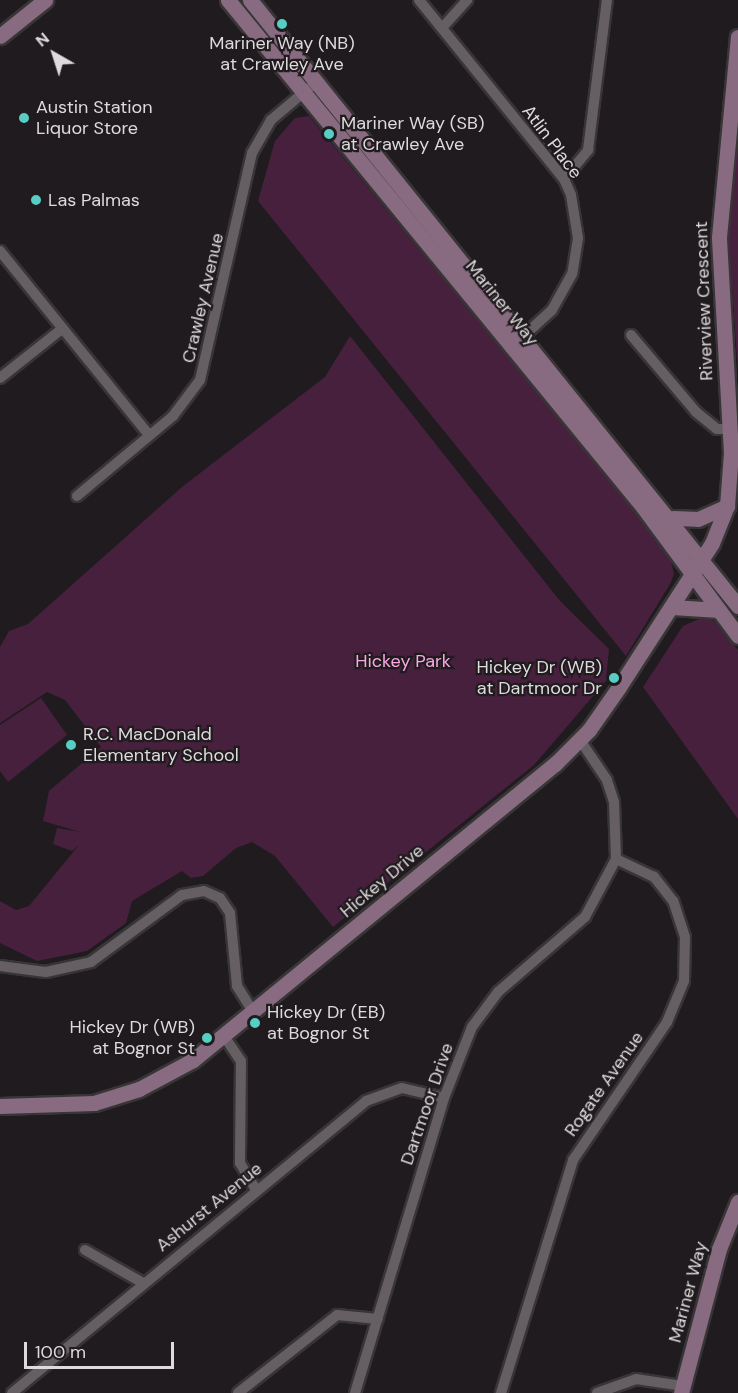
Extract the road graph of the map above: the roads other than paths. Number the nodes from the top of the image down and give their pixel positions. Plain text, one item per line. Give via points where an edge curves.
1 (45, 0) edge
2 (228, 0) edge
3 (250, 0) edge
4 (419, 0) edge
5 (467, 0) edge
6 (608, 0) edge
7 (442, 28) junction
8 (0, 36) edge
9 (738, 37) edge
10 (318, 83) junction
11 (304, 91) junction
12 (564, 179) junction
13 (0, 251) edge
14 (63, 327) junction
15 (525, 335) junction
16 (631, 335) dead end
17 (512, 346) junction
18 (0, 378) edge
19 (730, 429) junction
20 (148, 435) junction
21 (77, 496) dead end
22 (727, 506) junction
23 (673, 518) junction
24 (703, 558) junction
25 (693, 573) junction
26 (738, 606) edge
27 (672, 607) junction
28 (719, 610) junction
29 (738, 636) edge
30 (579, 740) junction
31 (616, 859) junction
32 (0, 966) edge
33 (254, 1012) junction
34 (224, 1036) junction
35 (444, 1098) junction
36 (0, 1106) edge
37 (256, 1190) junction
38 (738, 1202) edge
39 (85, 1250) dead end
40 (143, 1282) junction
41 (378, 1319) junction
42 (682, 1389) edge
43 (12, 1393) edge
44 (238, 1393) edge
45 (355, 1393) edge
46 (501, 1393) edge
47 (597, 1393) edge

1 - 8 main road
2 - 11 main road, Mariner Way
3 - 10 main road, Mariner Way
4 - 7 street, Atlin Place
5 - 7 street
6 - 12 street via 588,150
7 - 12 street, Atlin Place
9 - 19 main road, Riverview Crescent via 719,237
10 - 11 street, Crawley Avenue
10 - 15 main road, Mariner Way
11 - 17 main road, Mariner Way
11 - 20 street, Crawley Avenue via 271,120 252,153 204,372 183,406
12 - 15 street, Atlin Place via 576,222 574,266 552,310
13 - 14 street
14 - 18 street
14 - 20 street
15 - 17 street, Atlin Place
15 - 23 main road, Mariner Way
16 - 19 street via 696,412 717,429
17 - 25 main road, Mariner Way
19 - 22 main road, Riverview Crescent
20 - 21 street, Crawley Avenue
22 - 23 main road via 698,519
22 - 24 main road, Riverview Crescent
23 - 24 main road, Mariner Way
24 - 25 main road, Hickey Drive
24 - 26 main road, Mariner Way
25 - 27 main road, Hickey Drive
25 - 28 main road, Mariner Way
27 - 28 main road
27 - 30 main road, Hickey Drive
28 - 29 main road, Mariner Way
30 - 31 street via 607,780 614,802
30 - 33 main road, Hickey Drive
31 - 35 street, Dartmoor Drive via 585,917 480,1014
31 - 46 street, Rogate Avenue via 654,877 674,901 685,937 684,981 668,1022 573,1160
32 - 33 street via 46,972 91,962 182,895 204,891 220,898 230,913 237,986
33 - 34 main road, Hickey Drive
34 - 36 main road, Hickey Drive via 178,1070 115,1098 62,1108
34 - 37 street via 241,1061 240,1163
35 - 37 street, Ashurst Avenue via 402,1088 376,1095
35 - 41 street, Dartmoor Drive
37 - 40 street, Ashurst Avenue
38 - 42 main road, Mariner Way via 719,1249
39 - 40 street
40 - 43 street, Ashurst Avenue
41 - 44 street via 337,1315
41 - 45 street, Dartmoor Drive
42 - 47 street via 636,1379

